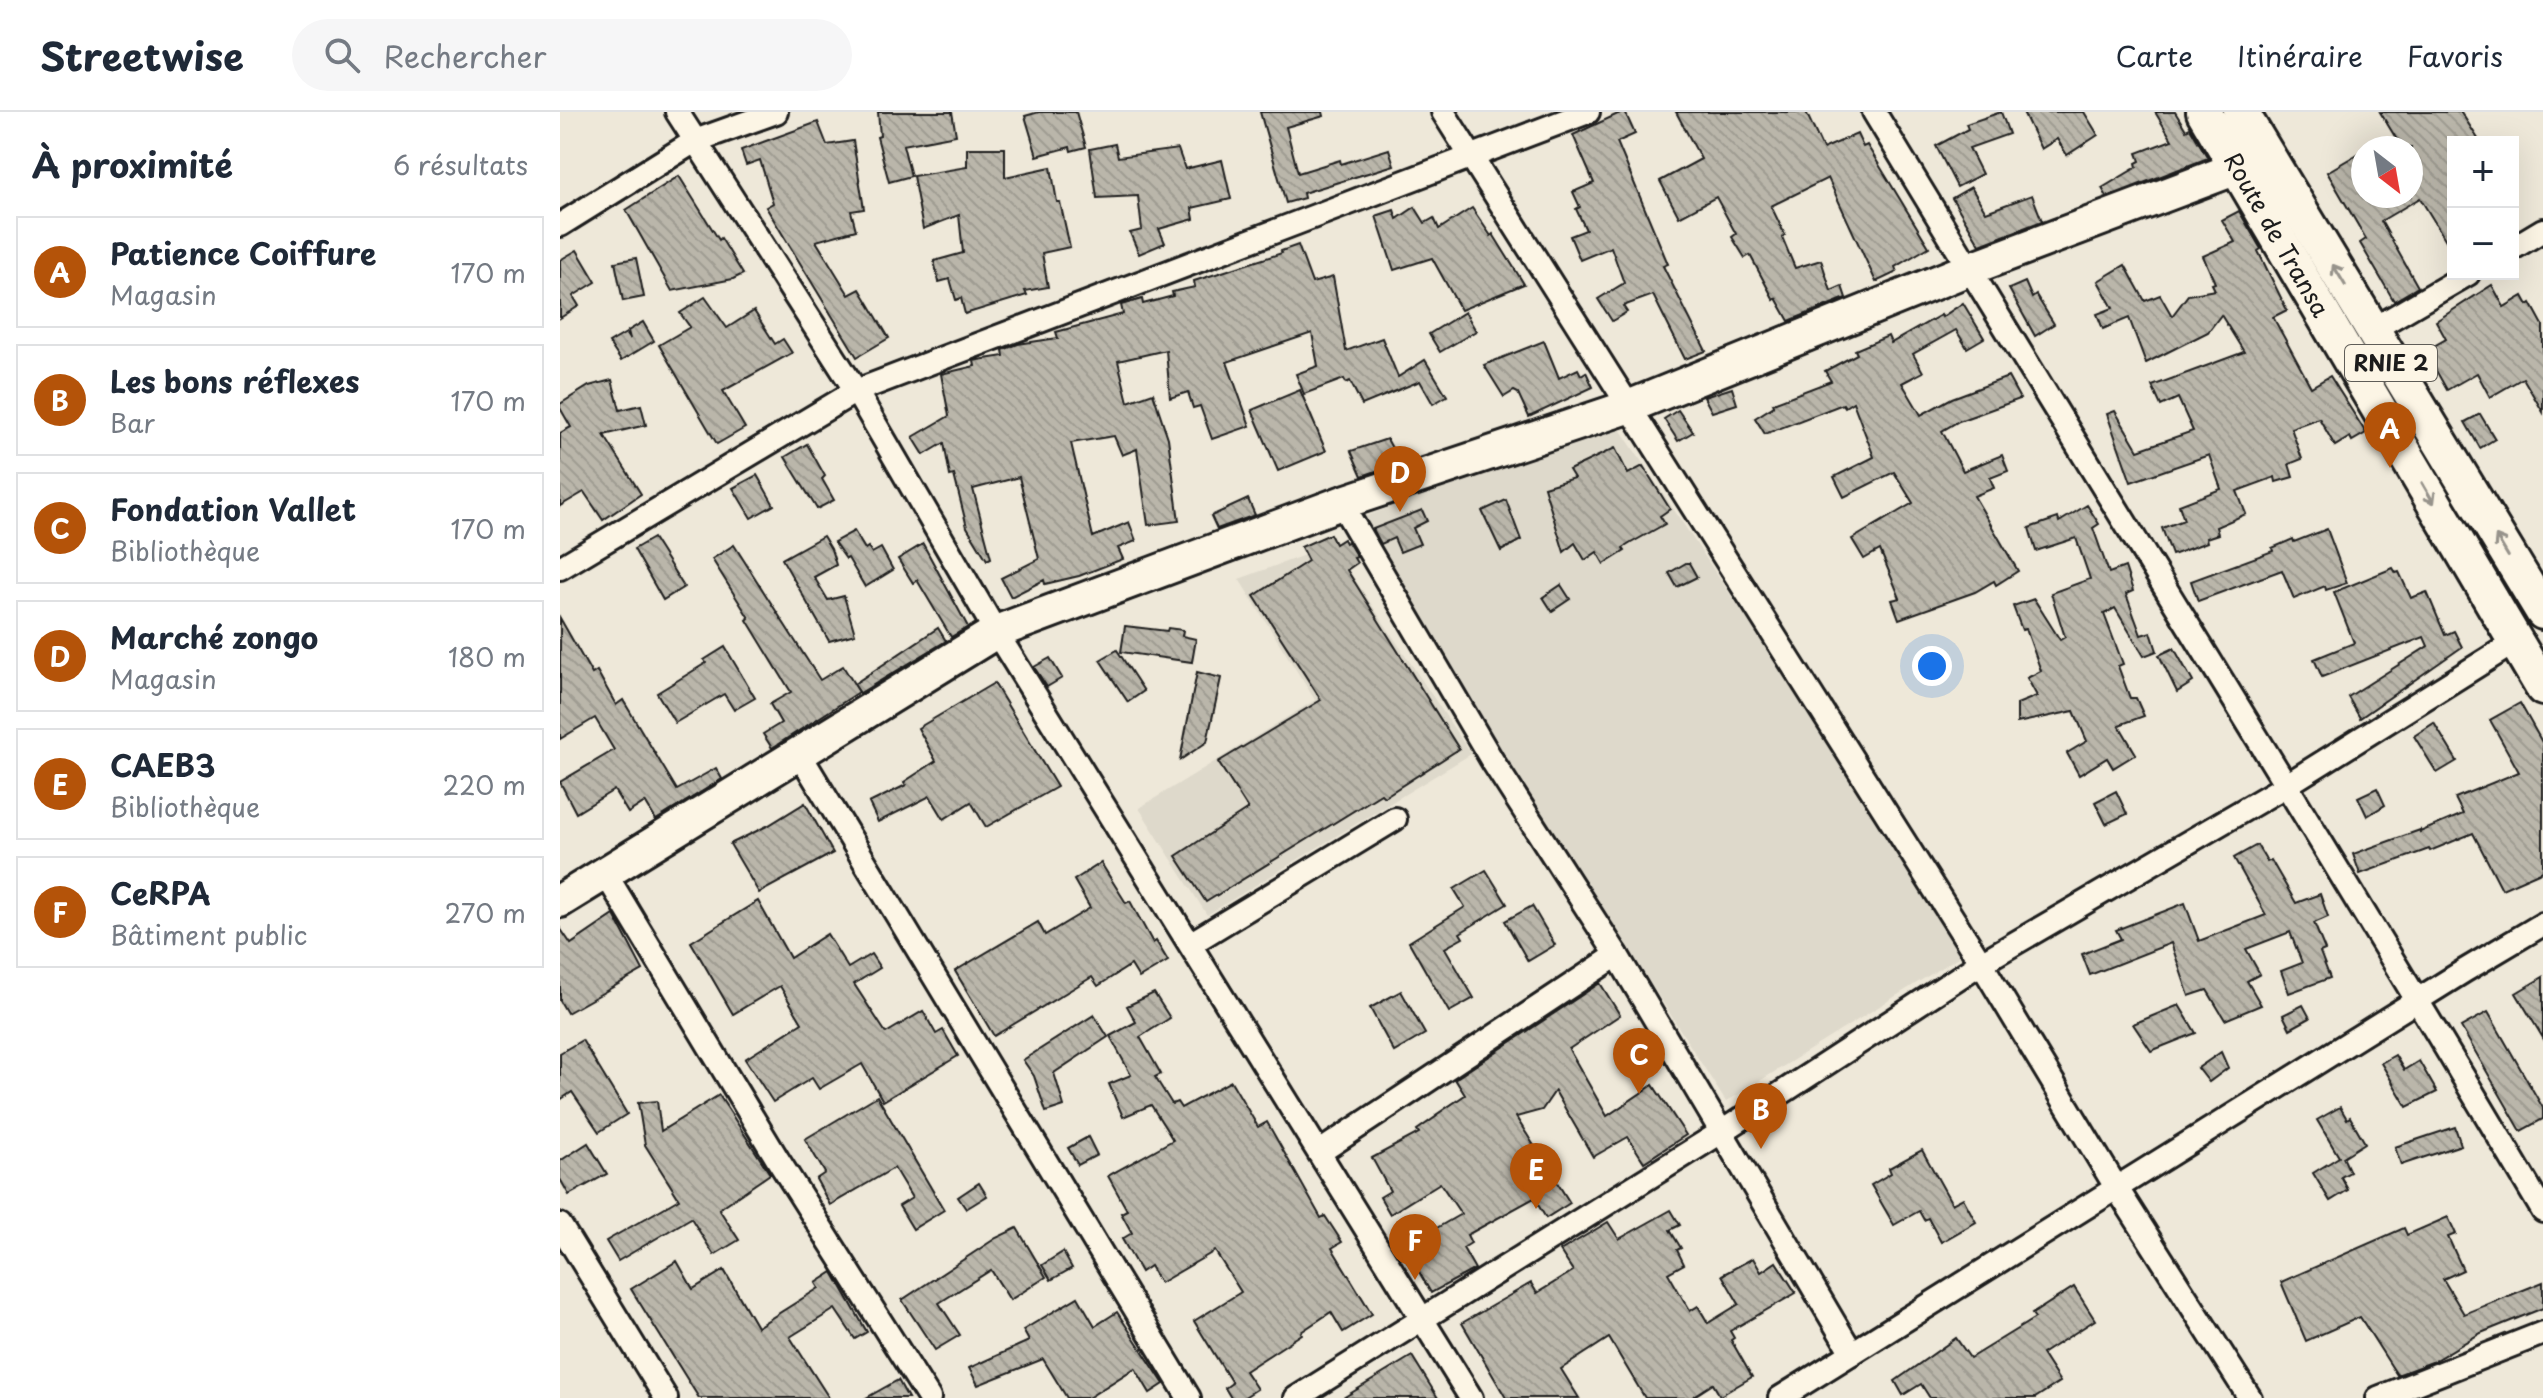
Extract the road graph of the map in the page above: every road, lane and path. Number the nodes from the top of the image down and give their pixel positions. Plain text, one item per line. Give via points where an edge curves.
1 (677, 112) edge
2 (776, 112) edge
3 (1443, 112) edge
4 (1588, 112) edge
5 (1874, 112) edge
6 (2204, 112) edge
7 (2241, 112) edge
8 (695, 141) junction
9 (1471, 158) junction
10 (2237, 168) junction
11 (560, 225) edge
12 (2543, 230) edge
13 (2519, 244) edge
14 (1969, 269) junction
15 (2458, 280) edge
16 (2372, 330) junction
17 (856, 391) junction
18 (1628, 407) junction
19 (1341, 503) junction
20 (560, 568) edge
21 (2543, 612) edge
22 (996, 632) junction
23 (2515, 642) junction
24 (2543, 688) edge
25 (799, 753) junction
26 (2285, 786) junction
27 (1395, 819) dead end
28 (605, 873) junction
29 (560, 901) edge
30 (2543, 924) edge
31 (1190, 944) junction
32 (1617, 955) junction
33 (1981, 963) junction
34 (2418, 999) junction
35 (1723, 1131) junction
36 (1320, 1152) junction
37 (2116, 1187) junction
38 (2543, 1211) edge
39 (560, 1225) edge
40 (1423, 1320) junction
41 (2543, 1333) edge
42 (1852, 1353) junction
43 (666, 1398) edge
44 (929, 1398) edge
45 (1189, 1398) edge
46 (1296, 1398) edge
47 (1471, 1398) edge
48 (1780, 1398) edge
49 (2250, 1398) edge
50 (2378, 1398) edge

1 - 8 street
2 - 8 street
3 - 9 street
4 - 9 street
5 - 14 street
6 - 10 main road, Route de Transa / RNIE 2
16 -> 7 main road, Route de Transa / RNIE 2
8 - 11 street
8 - 17 street
9 - 17 street
9 - 18 street
10 - 14 street
10 -> 23 main road, Route de Transa / RNIE 2
12 - 13 street
14 - 18 street
14 - 26 street
15 - 16 street
21 -> 16 main road, Route de Transa / RNIE 2
17 - 20 street
17 - 22 street
18 - 19 street
18 - 33 street
19 - 22 street
19 - 32 street via 1493,762
22 - 25 street
22 - 31 street
23 - 24 main road, Route de Transa / RNIE 2
23 - 26 street
25 - 28 street
25 - 45 street
26 - 33 street
26 - 34 street
27 - 31 street
28 - 29 street
28 - 44 street
30 - 34 street
31 - 36 street
32 - 35 street
32 - 36 street
33 - 35 street
33 - 37 street
34 - 37 street
34 - 38 street
35 - 40 street
35 - 42 street
36 - 40 street
37 - 42 street
37 - 49 street
39 - 43 street
40 - 46 street
40 - 47 street
41 - 50 street
42 - 48 street

